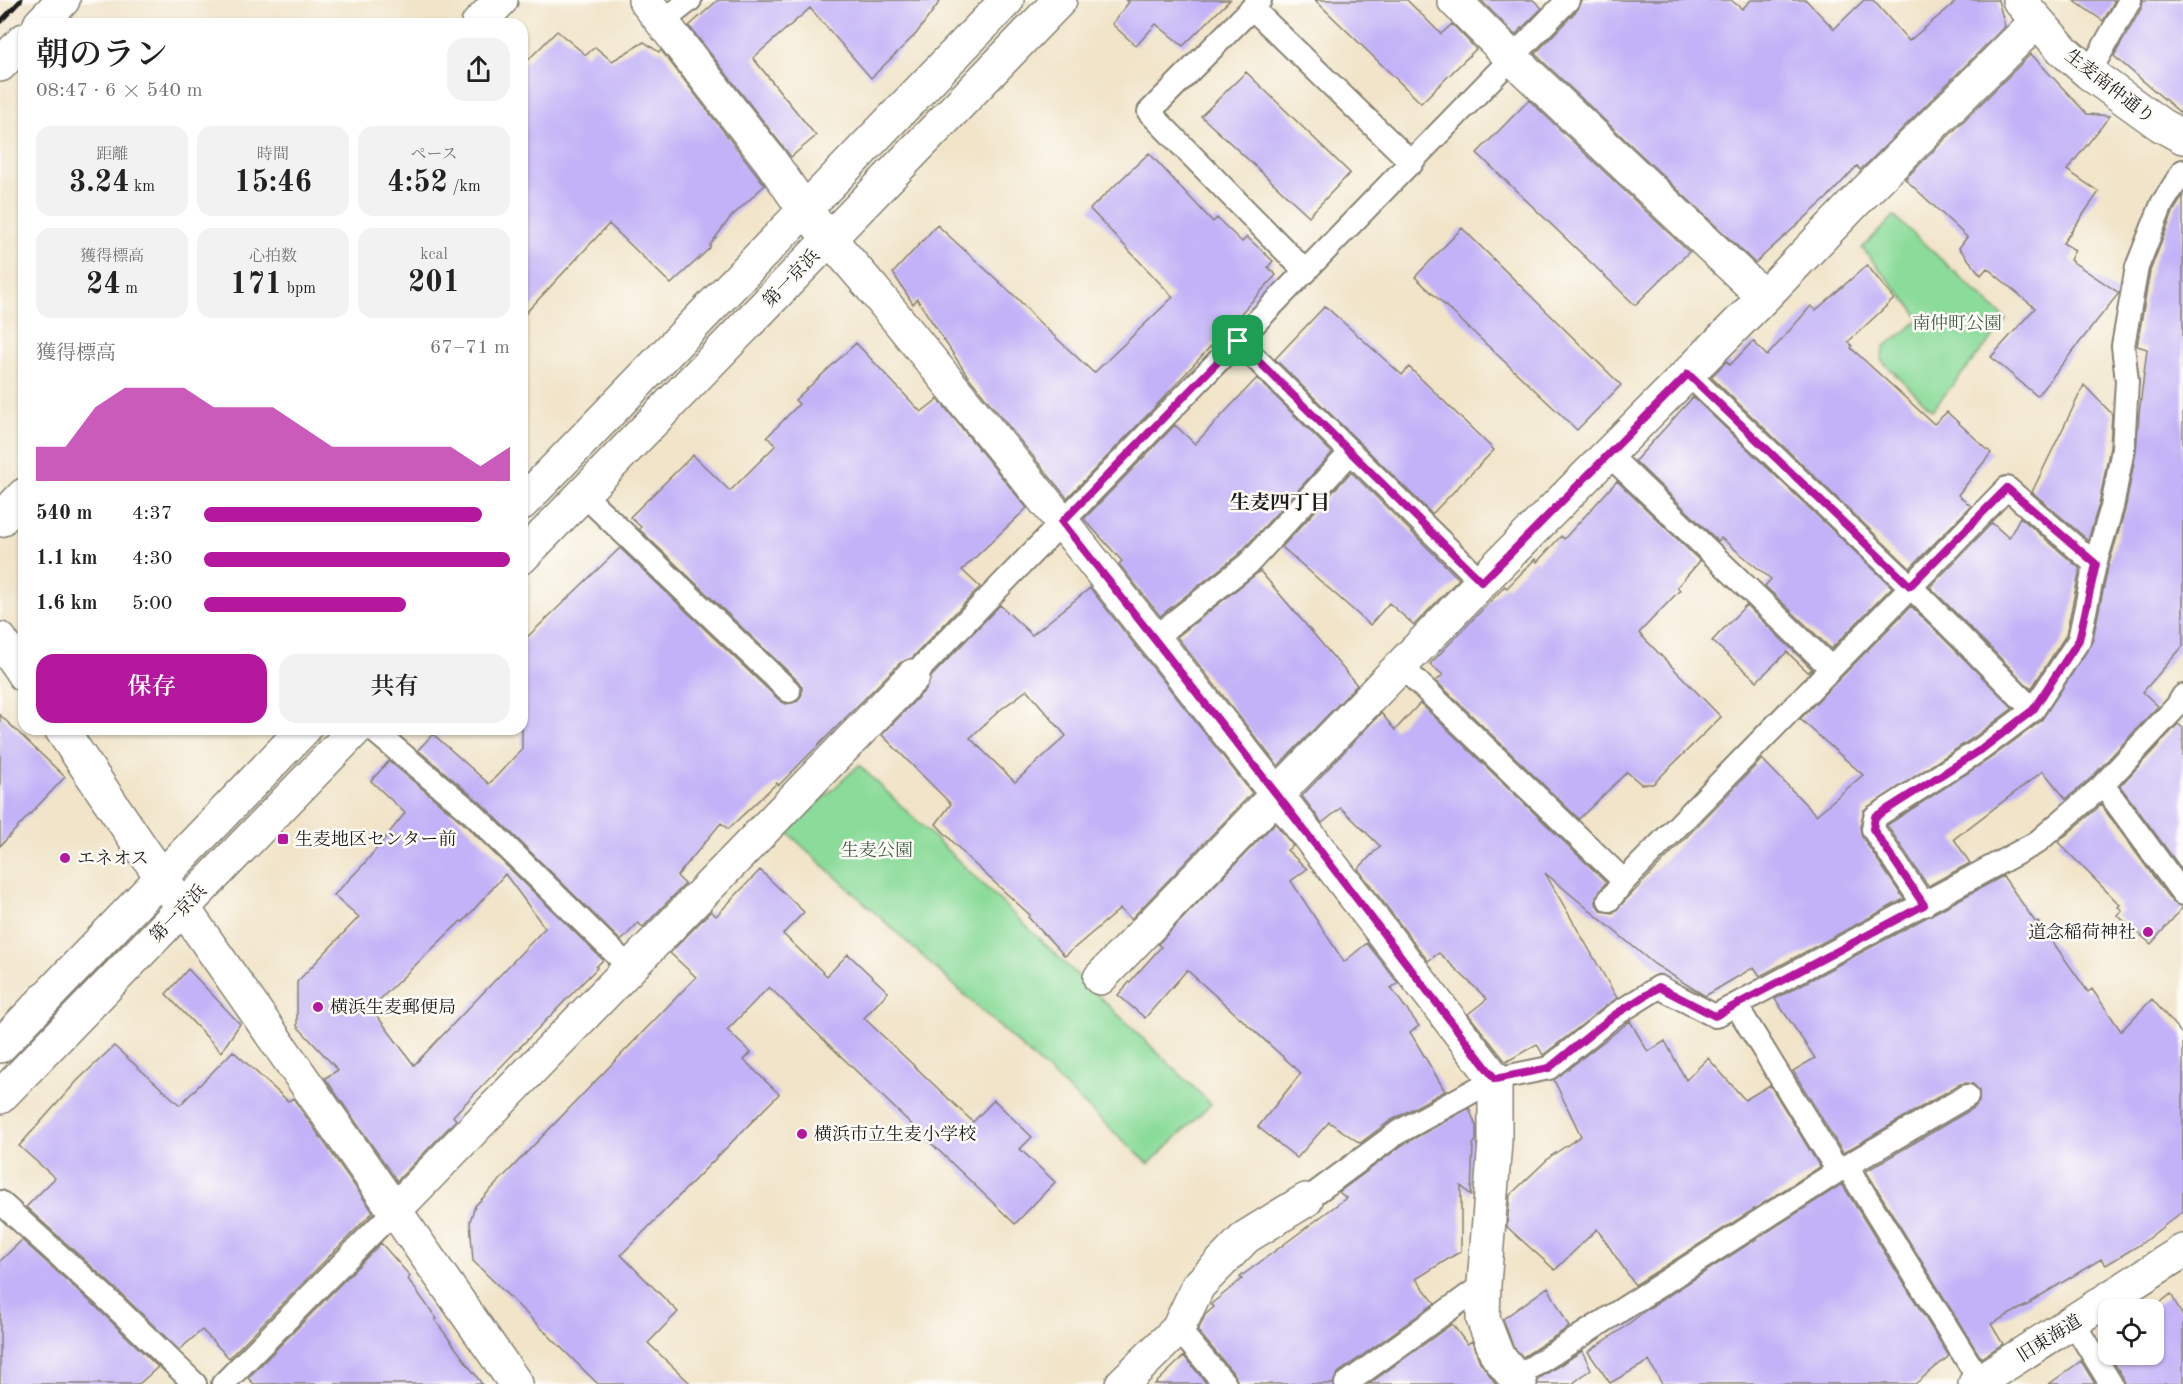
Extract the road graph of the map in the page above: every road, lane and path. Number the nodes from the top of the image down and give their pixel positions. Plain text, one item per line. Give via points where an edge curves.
1 (63, 0) edge
2 (501, 0) edge
3 (690, 0) edge
4 (1007, 0) edge
5 (1060, 0) edge
6 (1454, 0) edge
7 (1568, 0) edge
8 (2130, 0) edge
9 (1256, 4) edge
10 (2028, 10) edge
11 (653, 11) edge
12 (46, 18) edge
13 (484, 18) edge
14 (18, 46) edge
15 (1513, 59) junction
16 (0, 64) edge
17 (2089, 73) junction
18 (2183, 137) edge
19 (1412, 163) junction
20 (2183, 171) edge
21 (804, 209) junction
22 (829, 239) junction
23 (1306, 272) junction
24 (1764, 297) junction
25 (1238, 341) junction
26 (1688, 374) junction
27 (1351, 452) junction
28 (1608, 454) junction
29 (583, 494) junction
30 (528, 497) edge
31 (18, 501) edge
32 (0, 520) edge
33 (1062, 522) junction
34 (528, 551) edge
35 (2096, 564) junction
36 (1482, 582) junction
37 (1910, 586) junction
38 (1154, 638) junction
39 (0, 639) edge
40 (18, 666) edge
41 (1401, 666) junction
42 (1831, 668) junction
43 (913, 676) joint
44 (789, 691) dead end
45 (2181, 704) edge
46 (2033, 710) junction
47 (64, 735) edge
48 (298, 735) edge
49 (350, 735) edge
50 (379, 735) edge
51 (2103, 785) junction
52 (1278, 796) junction
53 (162, 878) junction
54 (1624, 881) junction
55 (2183, 894) edge
56 (1609, 900) dead end
57 (1924, 905) junction
58 (183, 908) junction
59 (630, 968) junction
60 (1100, 978) dead end
61 (1736, 1005) junction
62 (0, 1046) edge
63 (1495, 1079) junction
64 (1967, 1096) dead end
65 (0, 1097) edge
66 (1843, 1168) junction
67 (1306, 1200) joint
68 (0, 1202) edge
69 (394, 1211) junction
70 (2181, 1261) edge
71 (1484, 1284) junction
72 (2073, 1322) junction
73 (1178, 1329) junction
74 (1517, 1381) edge
75 (1977, 1382) edge
76 (195, 1384) edge
77 (223, 1384) edge
78 (516, 1384) edge
79 (1122, 1384) edge
80 (1225, 1384) edge
81 (1346, 1384) edge
82 (2110, 1384) edge

1 - 12 main road
2 - 13 main road
3 - 11 lane
4 - 21 main road
5 - 22 main road, 第一京浜
6 - 15 main road
7 - 15 lane
8 - 17 lane
9 - 19 lane
9 - 23 lane via 1149,112
10 - 17 main road, 生麦南仲通り
10 - 24 main road
11 - 21 main road
14 - 16 main road
15 - 19 lane
15 - 24 main road
17 - 18 main road, 生麦南仲通り
19 - 23 lane
20 - 35 lane via 2162,204 2138,267 2123,346 2127,381 2123,449
21 - 22 main road
21 - 30 main road
22 - 29 main road, 第一京浜
22 - 33 main road
23 - 25 lane
24 - 26 main road
25 - 27 lane
25 - 33 lane
26 - 28 main road
26 - 37 lane
27 - 36 lane
27 - 38 lane via 1248,564
28 - 36 main road
28 - 42 lane
29 - 34 main road, 第一京浜
29 - 44 lane
31 - 32 main road
33 - 38 main road
33 - 43 lane
35 - 37 lane via 2007,488
35 - 46 lane via 2079,640
36 - 41 main road
37 - 42 lane
37 - 46 lane
38 - 52 main road
39 - 40 main road
41 - 52 main road
41 - 54 lane
42 - 54 lane
43 - 59 main road
45 - 51 lane
46 - 57 lane via 1982,749 1875,817 1873,829
47 - 53 main road
48 - 53 main road, 第一京浜
49 - 58 main road, 第一京浜
50 - 59 lane via 472,813
51 - 55 lane
51 - 57 lane via 2036,843
52 - 60 main road
52 - 63 main road
53 - 58 main road
53 - 62 main road, 第一京浜
54 - 56 lane
57 - 61 lane
58 - 65 main road, 第一京浜
58 - 69 main road
59 - 69 main road
61 - 63 lane via 1715,1016 1659,987 1613,1016 1549,1068
61 - 66 lane
63 - 67 lane via 1397,1133
63 - 71 main road via 1495,1142
64 - 66 lane
66 - 74 lane
66 - 75 lane
67 - 73 main road via 1246,1237 1198,1286
68 - 76 lane via 103,1294
69 - 77 lane
69 - 78 main road
70 - 72 main road, 旧東海道
71 - 74 main road via 1483,1319 1497,1355
71 - 81 lane
72 - 75 main road, 旧東海道
72 - 82 lane
73 - 79 main road
73 - 80 lane

